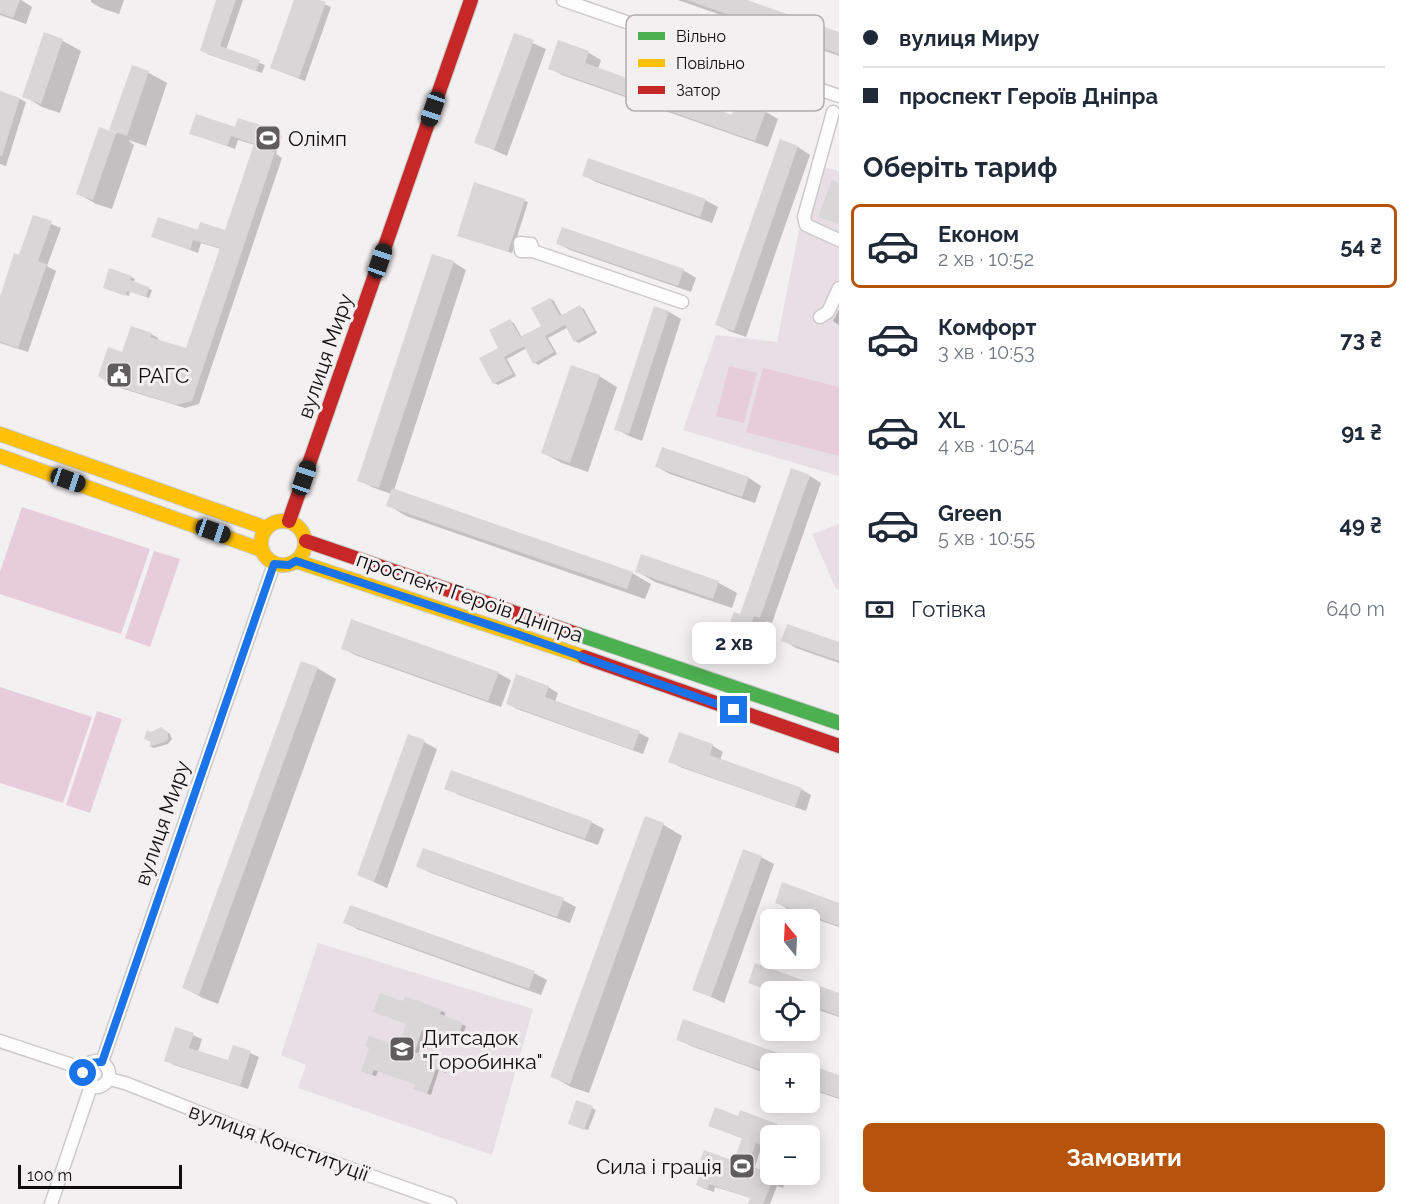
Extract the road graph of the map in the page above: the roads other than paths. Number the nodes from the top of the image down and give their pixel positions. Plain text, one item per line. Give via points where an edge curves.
1 (471, 0) edge
2 (563, 0) edge
3 (626, 22) edge
4 (824, 91) edge
5 (839, 96) edge
6 (833, 112) dead end
7 (839, 240) edge
8 (533, 251) dead end
9 (839, 288) edge
10 (682, 302) dead end
11 (820, 317) dead end
12 (0, 434) edge
13 (0, 456) edge
14 (289, 521) junction
15 (266, 528) junction
16 (306, 542) junction
17 (262, 550) junction
18 (296, 561) junction
19 (274, 564) junction
20 (637, 655) junction
21 (629, 673) junction
22 (839, 723) edge
23 (838, 744) edge
24 (0, 1041) edge
25 (102, 1062) junction
26 (84, 1069) junction
27 (109, 1079) junction
28 (91, 1086) junction
29 (51, 1204) edge
30 (450, 1204) edge

1 - 14 street, вулиця Миру
2 - 3 street
4 - 5 street
6 - 7 street via 804,217 806,225
8 - 10 street
9 - 11 street via 828,312
12 - 15 street
13 - 17 street
14 - 15 street
14 - 16 street via 300,529
15 - 17 street via 261,537
16 - 18 street
16 - 20 street, проспект Героїв Дніпра
17 - 19 street
18 - 19 street via 289,565
18 - 21 street, проспект Героїв Дніпра
19 - 25 street, вулиця Миру
20 - 21 street
20 - 22 street, проспект Героїв Дніпра
21 - 23 street, проспект Героїв Дніпра
24 - 26 street
25 - 26 street via 94,1061
25 - 27 street via 108,1067
26 - 28 street via 85,1081
27 - 28 street via 103,1086
27 - 30 street, вулиця Конституції
28 - 29 street

